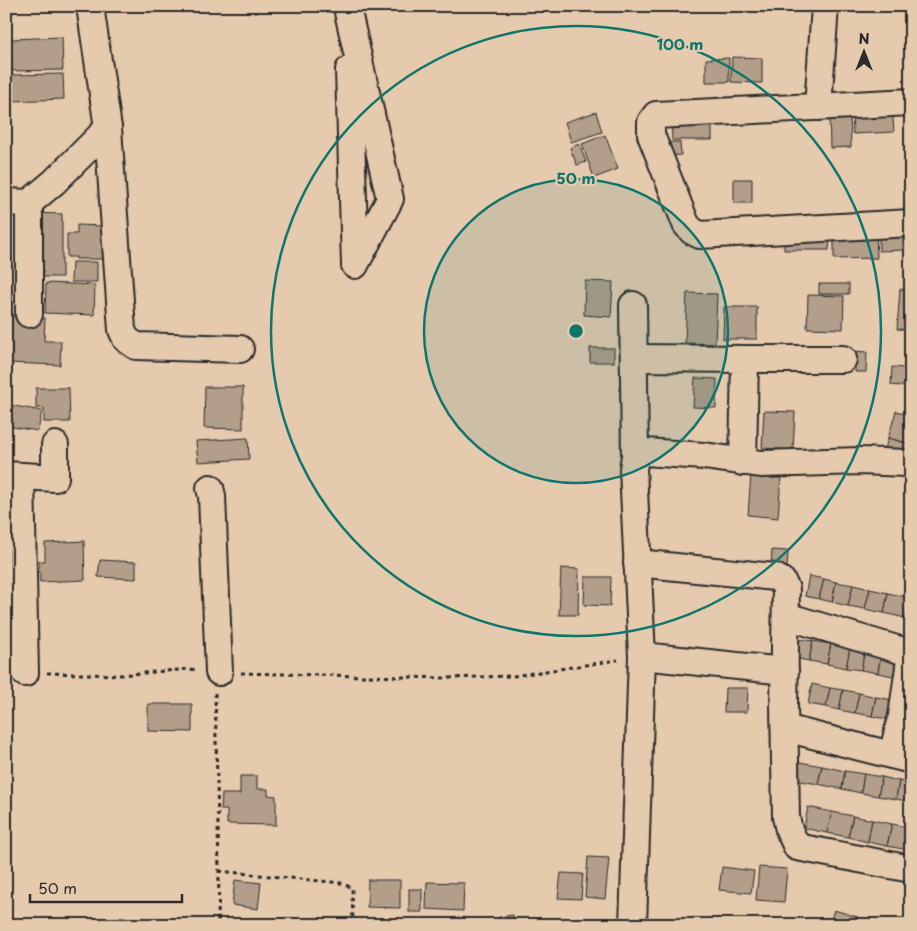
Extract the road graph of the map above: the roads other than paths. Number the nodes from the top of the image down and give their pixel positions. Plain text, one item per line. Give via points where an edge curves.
1 (90, 6) edge
2 (824, 6) edge
3 (337, 9) edge
4 (911, 102) edge
5 (818, 107) junction
6 (108, 128) junction
7 (18, 202) edge
8 (911, 223) edge
9 (633, 305) dead end
10 (29, 314) dead end
11 (240, 349) dead end
12 (634, 358) junction
13 (745, 359) junction
14 (843, 359) dead end
15 (55, 445) dead end
16 (635, 456) junction
17 (743, 462) junction
18 (911, 466) edge
19 (14, 475) edge
20 (210, 488) dead end
21 (638, 563) junction
22 (786, 616) junction
23 (910, 653) edge
24 (642, 656) junction
25 (784, 671) junction
26 (213, 672) road end
27 (25, 673) road end
28 (784, 728) junction
29 (902, 758) edge
30 (911, 869) edge
31 (633, 925) edge

1 - 6 street
2 - 5 street
3 - 3 street via 351,138 355,265 390,199
4 - 5 street
5 - 8 street via 656,115 651,122 651,135 686,224 700,235
6 - 7 street via 54,182
6 - 11 street via 122,330 126,339 136,346
7 - 10 street
9 - 12 street
12 - 13 street
12 - 16 street
13 - 14 street
13 - 17 street
15 - 19 street via 55,478
16 - 17 street via 645,452
16 - 21 street
17 - 18 street via 861,461
19 - 27 street
20 - 26 street
21 - 22 street via 775,577 786,589
21 - 24 street
22 - 23 street
22 - 25 street
23 - 29 street via 902,716
24 - 25 street
24 - 31 street
25 - 28 street
28 - 29 street
28 - 30 street via 786,818 797,847

